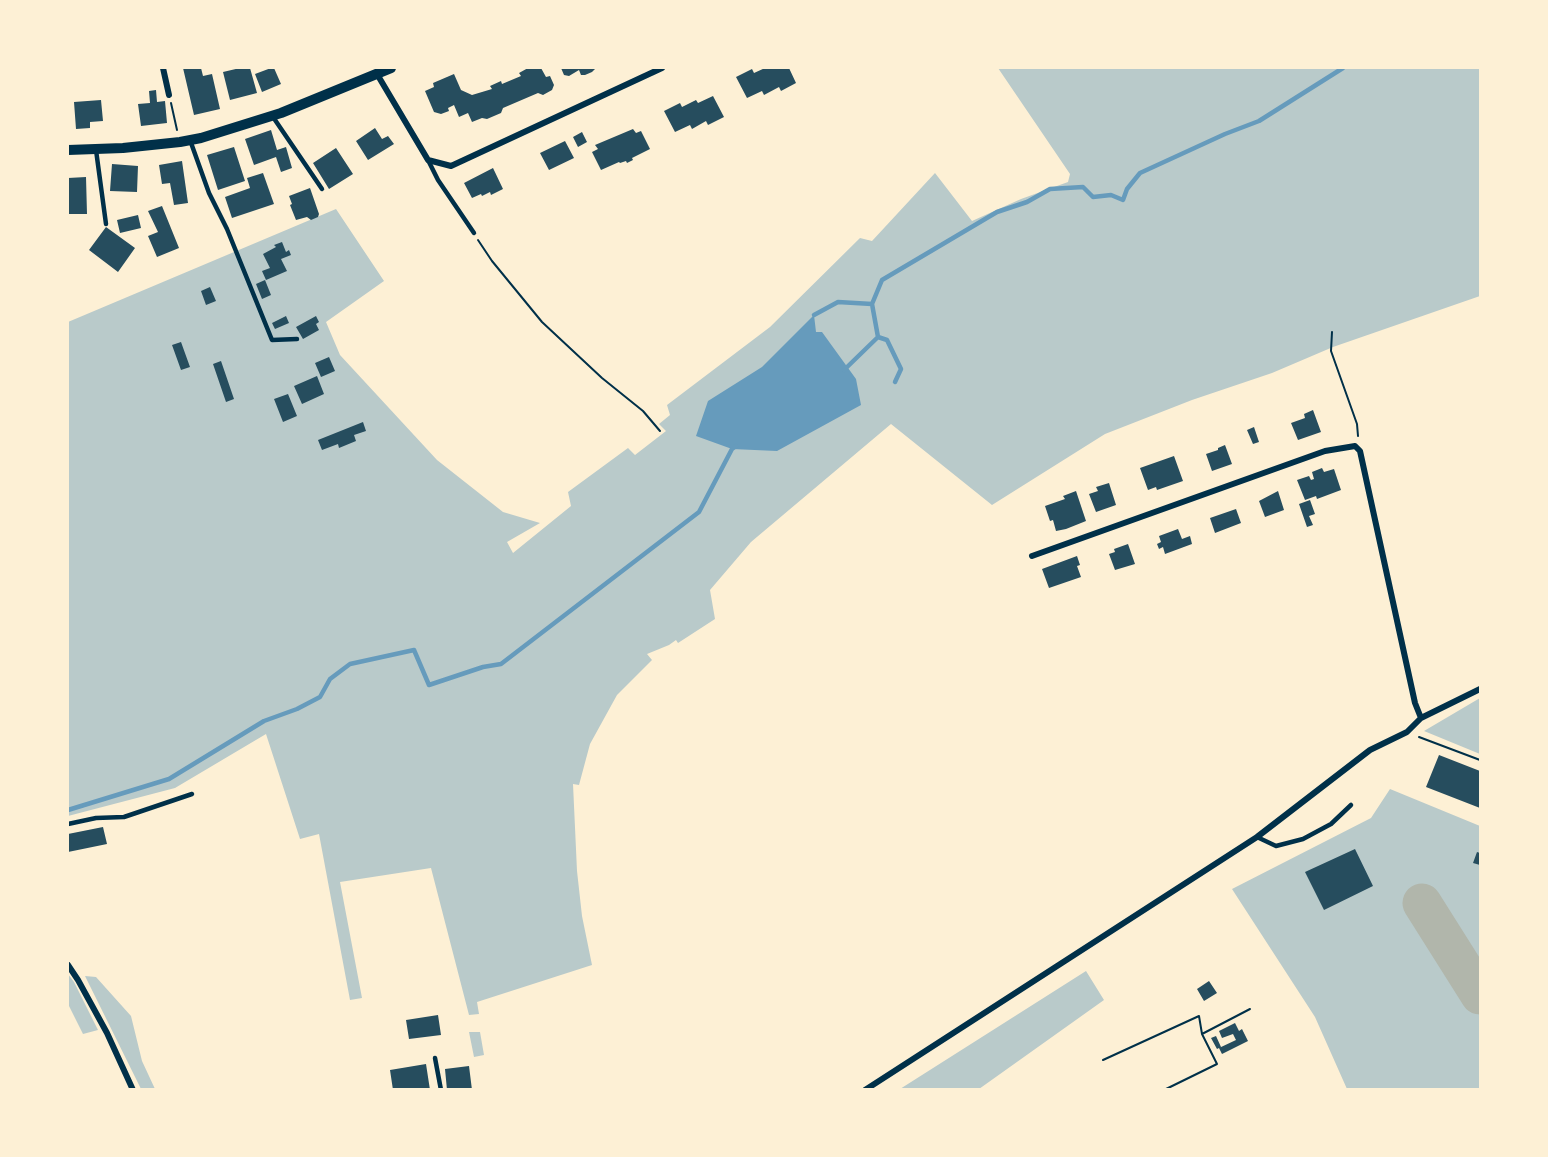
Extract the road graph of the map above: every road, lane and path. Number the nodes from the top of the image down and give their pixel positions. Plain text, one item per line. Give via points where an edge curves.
1 (163, 68) edge
2 (391, 68) edge
3 (662, 68) edge
4 (377, 74) junction
5 (169, 95) joint
6 (272, 116) junction
7 (185, 141) junction
8 (96, 149) junction
9 (68, 150) edge
10 (428, 160) junction
11 (322, 189) dead end
12 (106, 225) dead end
13 (474, 233) joint
14 (1332, 332) dead end
15 (297, 339) dead end
16 (660, 431) dead end
17 (1360, 451) junction
18 (1032, 556) dead end
19 (1480, 689) edge
20 (1421, 718) junction
21 (1407, 732) junction
22 (1480, 760) edge
23 (192, 794) dead end
24 (1351, 805) dead end
25 (68, 824) edge
26 (1257, 837) junction
27 (68, 965) edge
28 (1250, 1009) dead end
29 (1202, 1034) junction
30 (435, 1058) dead end
31 (1103, 1060) dead end
32 (133, 1089) edge
33 (441, 1089) edge
34 (865, 1089) edge
35 (1164, 1089) edge

1 - 5 street
2 - 4 street
3 - 10 street via 451,166
4 - 6 street
4 - 10 street
5 - 7 path
6 - 7 street
6 - 11 lane
7 - 8 street
7 - 15 lane via 228,229 272,340
8 - 9 street
8 - 12 lane
10 - 13 lane
13 - 16 path via 542,322 643,411
14 - 17 path via 1330,351 1356,424
17 - 18 street via 1355,446 1325,451
17 - 20 street
19 - 20 street
20 - 21 street
21 - 22 path
21 - 26 street via 1370,750
23 - 25 lane via 124,817
24 - 26 lane via 1331,824 1303,839 1276,846
26 - 34 street
27 - 32 street
28 - 29 path
29 - 31 path via 1199,1016
29 - 35 path via 1217,1064
30 - 33 lane

